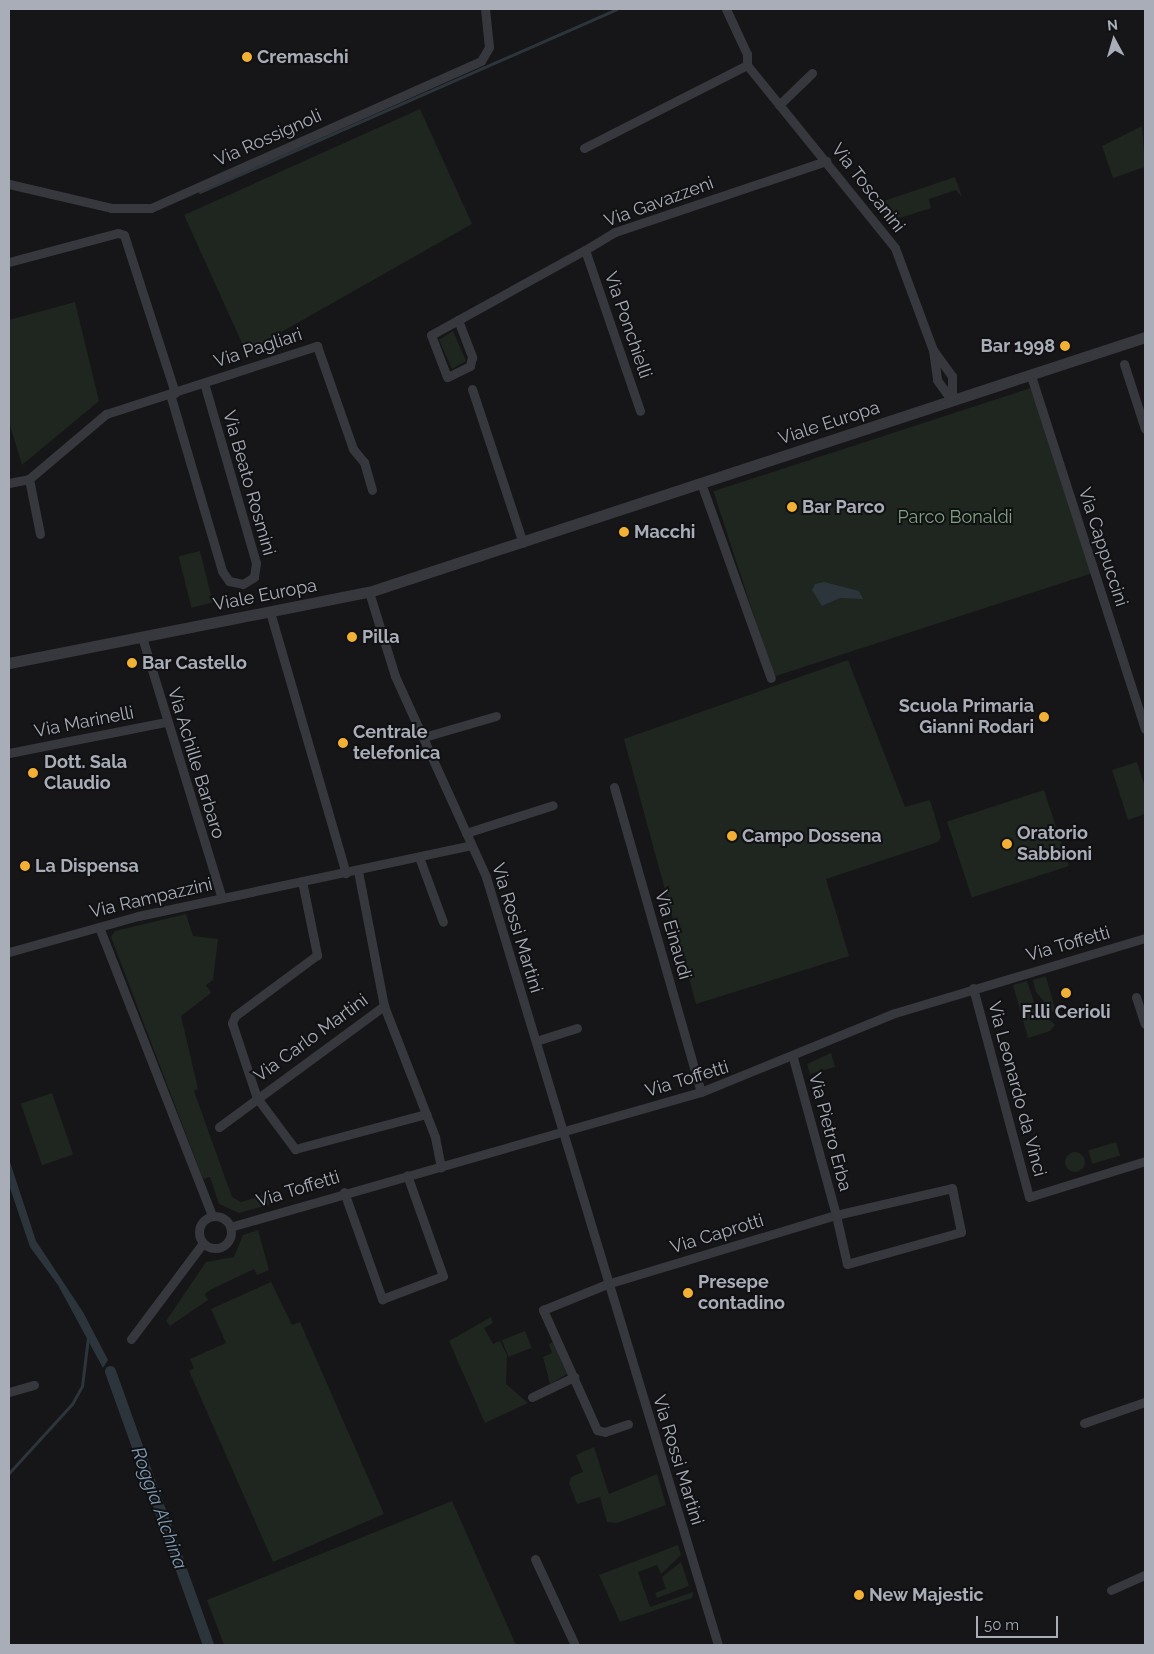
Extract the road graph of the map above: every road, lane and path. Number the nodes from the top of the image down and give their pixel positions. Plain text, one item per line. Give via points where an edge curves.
1 (484, 9) edge
2 (726, 9) edge
3 (747, 65) junction
4 (812, 73) dead end
5 (779, 105) junction
6 (584, 148) dead end
7 (826, 161) junction
8 (9, 184) edge
9 (585, 250) junction
10 (9, 262) edge
11 (458, 320) junction
12 (1145, 338) edge
13 (933, 350) junction
14 (1124, 364) dead end
15 (1031, 376) junction
16 (204, 383) junction
17 (472, 389) dead end
18 (172, 393) junction
19 (952, 401) junction
20 (640, 411) dead end
21 (1145, 429) edge
22 (29, 479) junction
23 (701, 483) junction
24 (9, 484) edge
25 (372, 490) dead end
26 (40, 534) dead end
27 (524, 544) junction
28 (369, 592) junction
29 (270, 612) junction
30 (142, 637) junction
31 (9, 663) edge
32 (771, 678) dead end
33 (1142, 710) edge
34 (496, 716) dead end
35 (165, 722) junction
36 (1145, 729) edge
37 (424, 738) junction
38 (9, 754) edge
39 (614, 787) dead end
40 (553, 804) dead end
41 (466, 833) junction
42 (472, 845) junction
43 (419, 857) junction
44 (358, 870) junction
45 (346, 873) junction
46 (302, 881) junction
47 (222, 898) junction
48 (443, 922) dead end
49 (99, 927) junction
50 (1145, 938) edge
51 (9, 952) edge
52 (973, 988) junction
53 (1136, 997) dead end
54 (384, 1006) junction
55 (1145, 1024) edge
56 (577, 1028) dead end
57 (536, 1041) junction
58 (793, 1058) junction
59 (701, 1092) junction
60 (258, 1098) junction
61 (426, 1114) junction
62 (219, 1127) dead end
63 (564, 1135) junction
64 (1145, 1161) edge
65 (441, 1167) junction
66 (407, 1176) junction
67 (344, 1192) junction
68 (836, 1215) junction
69 (212, 1216) junction
70 (230, 1227) junction
71 (203, 1243) junction
72 (607, 1284) junction
73 (132, 1339) dead end
74 (574, 1377) junction
75 (34, 1385) dead end
76 (9, 1392) edge
77 (532, 1397) dead end
78 (1145, 1402) edge
79 (1084, 1423) dead end
80 (628, 1424) dead end
81 (535, 1558) dead end
82 (1145, 1575) edge
83 (1112, 1590) dead end
84 (575, 1645) edge
85 (718, 1645) edge

1 - 8 street, Via Rossignoli via 488,47 481,61 151,208 111,208
2 - 3 street, Via Toscanini via 747,54
3 - 5 street, Via Toscanini
3 - 6 street
4 - 5 street
5 - 7 street, Via Toscanini
7 - 9 street, Via Gavazzeni via 614,232
7 - 13 street, Via Toscanini via 895,248
9 - 11 street, Via Gavazzeni
9 - 20 street, Via Ponchielli
10 - 18 street via 118,233 124,235
11 - 11 street, Via Gavazzeni via 431,334 447,377 470,366 472,357
12 - 15 street, Viale Europa
13 - 19 street, Via Toscanini via 937,380
13 - 19 street, Via Toscanini via 952,376
14 - 21 street
15 - 19 street, Viale Europa
15 - 33 street, Via Cappuccini
16 - 18 street, Via Pagliari
16 - 18 street, Via Beato Rosmini via 256,564 254,577 243,584 229,581 222,571
16 - 25 street, Via Pagliari via 317,346 353,449 364,462
17 - 27 street
18 - 22 street, Via Pagliari via 106,414
19 - 23 street, Viale Europa
22 - 24 street, Via Pagliari
22 - 26 street
23 - 27 street, Viale Europa
23 - 32 street
27 - 28 street, Viale Europa
28 - 29 street, Viale Europa
28 - 37 street, Via Rossi Martini via 395,676
29 - 30 street, Viale Europa
29 - 45 street
30 - 31 street, Viale Europa
30 - 35 street, Via Achille Barbaro
33 - 36 street, Via Cappuccini
34 - 37 street
35 - 38 street, Via Marinelli
35 - 47 street, Via Achille Barbaro
37 - 41 street, Via Rossi Martini
39 - 59 street, Via Einaudi
40 - 41 street
41 - 42 street, Via Rossi Martini
42 - 43 street, Via Rampazzini
42 - 57 street, Via Rossi Martini
43 - 44 street, Via Rampazzini
43 - 48 street
44 - 45 street, Via Rampazzini
44 - 54 street, Via Carlo Martini
45 - 46 street, Via Rampazzini
46 - 47 street, Via Rampazzini
46 - 60 street via 317,956 235,1016 232,1024
47 - 49 street, Via Rampazzini
49 - 51 street, Via Rampazzini
49 - 69 street
50 - 52 street, Via Toffetti
52 - 58 street, Via Toffetti via 895,1013
52 - 64 street, Via Leonardo da Vinci via 1029,1197
53 - 55 street
54 - 60 street, Via Carlo Martini
54 - 61 street, Via Carlo Martini
56 - 57 street
57 - 63 street, Via Rossi Martini
58 - 59 street, Via Toffetti
58 - 68 street, Via Pietro Erba
59 - 63 street, Via Toffetti
60 - 61 street, Via Carlo Martini via 295,1148
60 - 62 street, Via Carlo Martini
61 - 65 street, Via Carlo Martini
63 - 65 street, Via Toffetti
63 - 72 street, Via Rossi Martini
65 - 66 street, Via Toffetti
66 - 67 street, Via Toffetti
66 - 67 street via 443,1276 382,1299
67 - 70 street, Via Toffetti
68 - 68 street, Via Pietro Erba via 847,1264 961,1232 952,1188
68 - 72 street, Via Caprotti
69 - 70 street via 221,1217
69 - 71 street via 199,1229
70 - 71 street via 230,1237 223,1245
71 - 73 street
72 - 74 street, Via Rossi Martini via 542,1310
72 - 85 street, Via Rossi Martini
74 - 77 street
74 - 80 street, Via Rossi Martini via 597,1430 605,1432
75 - 76 street
78 - 79 street
81 - 84 street
82 - 83 street

